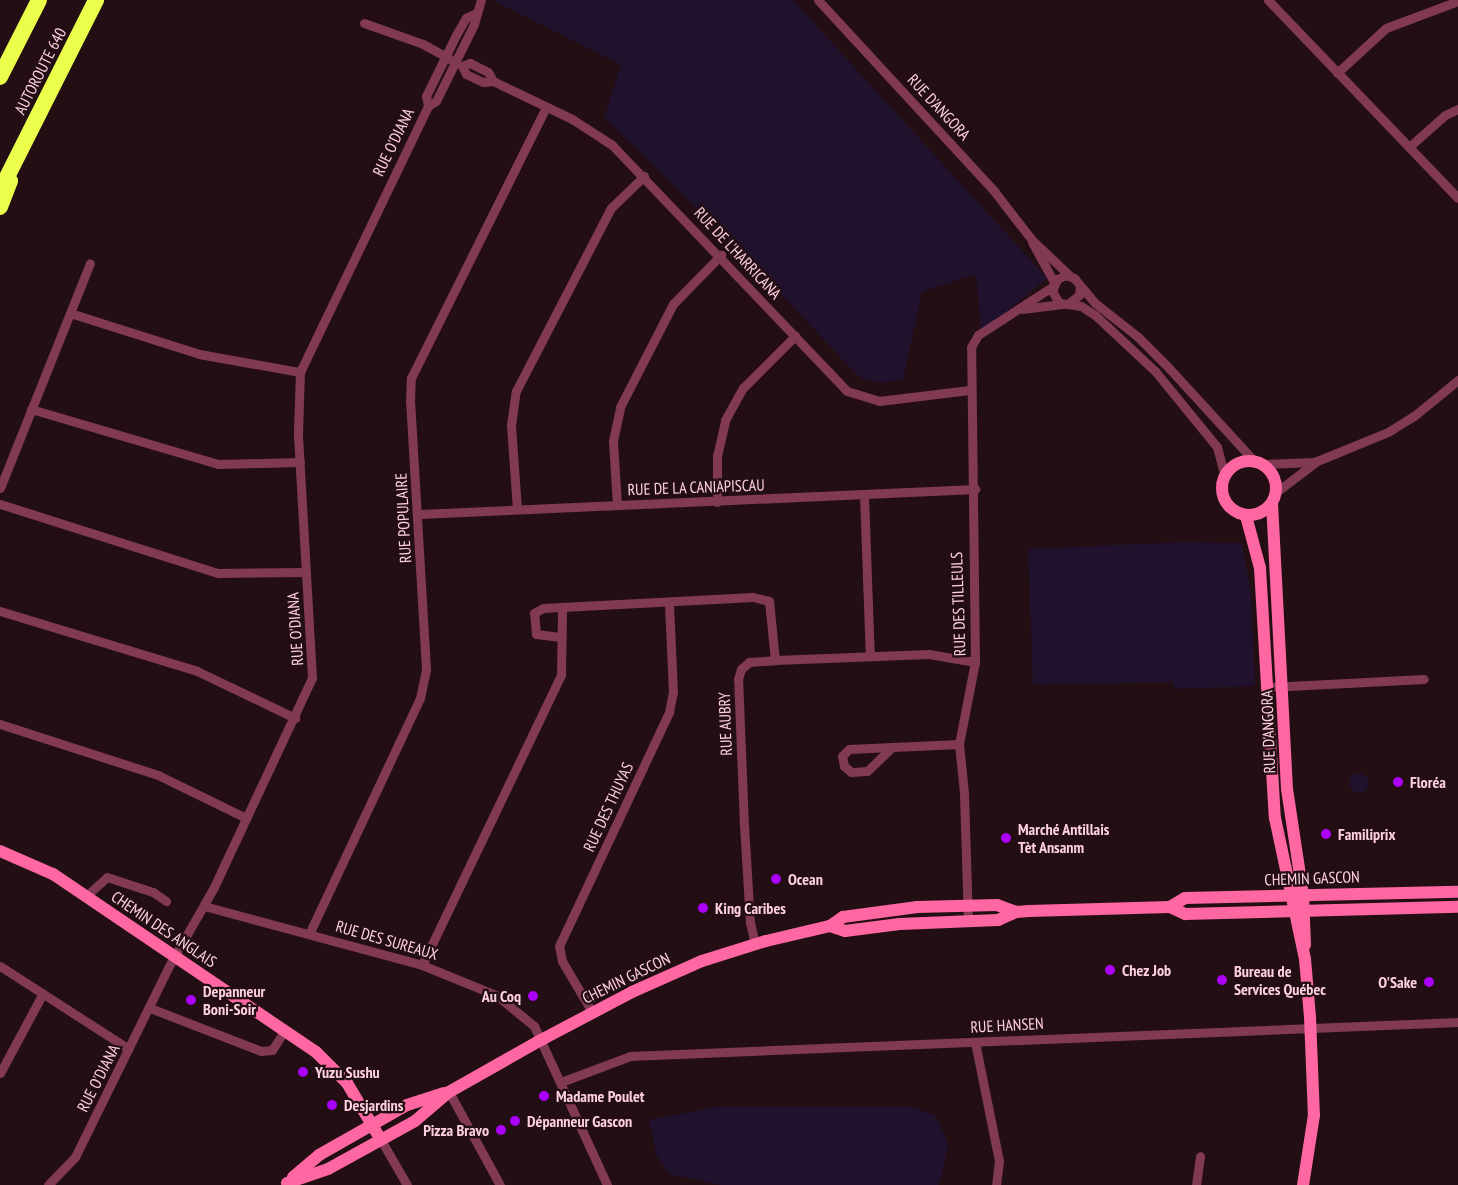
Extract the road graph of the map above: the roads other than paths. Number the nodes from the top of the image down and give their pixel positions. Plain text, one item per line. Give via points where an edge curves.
1 (39, 0) edge
2 (96, 0) edge
3 (481, 0) edge
4 (818, 0) edge
5 (1268, 0) edge
6 (1458, 1) edge
7 (474, 14) junction
8 (364, 23) dead end
9 (445, 57) junction
10 (458, 64) junction
11 (1337, 73) junction
12 (0, 77) edge
13 (428, 106) junction
14 (546, 107) junction
15 (1458, 110) edge
16 (28, 136) junction
17 (1409, 147) junction
18 (644, 176) junction
19 (0, 190) edge
20 (1458, 198) edge
21 (0, 207) edge
22 (1032, 240) junction
23 (721, 255) junction
24 (90, 263) dead end
25 (1070, 276) junction
26 (1053, 284) junction
27 (1080, 286) junction
28 (1066, 304) junction
29 (1020, 310) junction
30 (70, 313) junction
31 (795, 336) junction
32 (300, 372) junction
33 (1458, 380) edge
34 (969, 390) junction
35 (31, 409) junction
36 (1317, 461) junction
37 (300, 462) junction
38 (1258, 463) junction
39 (1224, 476) junction
40 (0, 488) edge
41 (975, 489) junction
42 (864, 496) junction
43 (1274, 498) junction
44 (717, 502) junction
45 (0, 504) edge
46 (617, 505) junction
47 (517, 509) junction
48 (418, 514) junction
49 (1246, 516) junction
50 (306, 572) junction
51 (669, 603) junction
52 (562, 609) junction
53 (0, 611) edge
54 (560, 637) junction
55 (870, 656) junction
56 (775, 660) junction
57 (975, 662) junction
58 (1424, 679) dead end
59 (1268, 687) junction
60 (1282, 687) junction
61 (296, 718) junction
62 (0, 724) edge
63 (959, 744) junction
64 (891, 748) junction
65 (246, 818) junction
66 (0, 851) edge
67 (1458, 892) edge
68 (1288, 895) junction
69 (1303, 895) junction
70 (86, 896) junction
71 (166, 901) dead end
72 (967, 905) junction
73 (204, 906) junction
74 (1170, 906) junction
75 (1458, 907) edge
76 (1298, 910) junction
77 (1016, 912) junction
78 (968, 921) junction
79 (830, 926) junction
80 (309, 934) junction
81 (754, 944) junction
82 (174, 956) junction
83 (423, 965) junction
84 (0, 966) edge
85 (42, 995) junction
86 (150, 1008) junction
87 (592, 1012) junction
88 (1458, 1022) edge
89 (1311, 1026) junction
90 (285, 1030) junction
91 (541, 1040) junction
92 (975, 1042) junction
93 (129, 1049) junction
94 (0, 1073) edge
95 (561, 1082) junction
96 (449, 1092) junction
97 (373, 1124) junction
98 (381, 1140) junction
99 (1200, 1156) dead end
100 (285, 1184) edge
101 (48, 1185) edge
102 (407, 1185) edge
103 (500, 1185) edge
104 (607, 1185) edge
105 (996, 1185) edge
106 (1196, 1185) edge
107 (1303, 1185) edge

1 - 12 highway, AUTOROUTE 640
2 - 16 highway, AUTOROUTE 640
3 - 7 street, RUE O'DIANA
4 - 22 street, RUE D'ANGORA via 994,191
5 - 11 street
6 - 11 street via 1386,28
7 - 9 street, RUE O'DIANA via 466,18
7 - 10 street, RUE O'DIANA via 474,24
8 - 9 street, RUE DE L'HARRICANA via 423,44
9 - 10 street, RUE DE L'HARRICANA
9 - 13 street, RUE O'DIANA via 426,96
10 - 13 street, RUE O'DIANA via 436,101
10 - 14 street, RUE DE L'HARRICANA via 470,63 488,72 493,81
11 - 17 street
13 - 32 street, RUE O'DIANA
14 - 18 street, RUE DE L'HARRICANA via 612,145
14 - 48 street, RUE POPULAIRE via 411,378
15 - 17 street via 1445,114
16 - 19 highway, AUTOROUTE 640
16 - 21 highway
17 - 20 street
18 - 23 street, RUE DE L'HARRICANA
18 - 47 street via 610,208 516,391 511,425
22 - 25 street, RUE D'ANGORA
22 - 26 street, RUE D'ANGORA
23 - 31 street, RUE DE L'HARRICANA
23 - 46 street via 673,304 620,407 613,441
24 - 30 street
25 - 26 street via 1061,276
25 - 27 street
26 - 28 street via 1053,296
26 - 29 street, RUE DES TILLEULS
27 - 28 street via 1076,299
27 - 38 street via 1138,337
28 - 29 street, RUE DES TILLEULS
28 - 39 street via 1082,306 1095,315 1155,371 1217,447
29 - 34 street, RUE DES TILLEULS via 978,335 971,347
30 - 32 street via 199,354
30 - 35 street
31 - 34 street, RUE DE L'HARRICANA via 847,391 861,397 879,401
31 - 44 street via 743,388 725,420 717,456
32 - 37 street, RUE O'DIANA
33 - 36 street via 1432,404 1388,432
34 - 41 street, RUE DES TILLEULS
35 - 37 street via 218,464
35 - 40 street
36 - 38 street
36 - 43 street
37 - 50 street, RUE O'DIANA
38 - 39 main road via 1236,464
38 - 43 main road via 1274,477
39 - 49 main road via 1224,501
41 - 42 street, RUE DE LA CANIAPISCAU
41 - 57 street, RUE DES TILLEULS via 971,526
42 - 44 street, RUE DE LA CANIAPISCAU
42 - 55 street
43 - 49 main road via 1262,513
43 - 60 main road, RUE D'ANGORA
44 - 46 street, RUE DE LA CANIAPISCAU
45 - 50 street via 218,573
46 - 47 street, RUE DE LA CANIAPISCAU
47 - 48 street, RUE DE LA CANIAPISCAU
48 - 80 street, RUE POPULAIRE via 426,669 420,698
49 - 59 main road, RUE D'ANGORA via 1260,568
50 - 61 street, RUE O'DIANA via 312,678
51 - 52 street
51 - 56 street via 753,597 769,601
51 - 87 street, RUE DES THUYAS via 673,692 669,712 560,946 562,961
52 - 54 street
52 - 54 street via 543,608 534,613 532,625 536,634
53 - 61 street via 197,671
54 - 83 street via 561,675
55 - 56 street, RUE AUBRY
55 - 57 street, RUE AUBRY via 929,654
56 - 81 street, RUE AUBRY via 749,662 738,679 749,915
57 - 63 street, RUE DES TILLEULS
58 - 60 street
59 - 60 street
59 - 68 main road, RUE D'ANGORA via 1272,789
60 - 69 main road, RUE D'ANGORA via 1288,807
61 - 65 street, RUE O'DIANA
62 - 65 street via 158,775
63 - 64 street
63 - 72 street, RUE DES TILLEULS
64 - 64 street via 849,749 842,756 844,766 851,772 867,771
65 - 73 street, RUE O'DIANA
66 - 70 main road, CHEMIN DES ANGLAIS via 37,864
67 - 69 main road, CHEMIN GASCON
68 - 69 main road, CHEMIN GASCON
68 - 74 main road, CHEMIN GASCON via 1185,898
68 - 76 main road, RUE D'ANGORA
69 - 76 main road, RUE D'ANGORA
70 - 71 street via 107,877 153,892
70 - 82 main road, CHEMIN DES ANGLAIS
72 - 77 main road, CHEMIN GASCON via 997,905
72 - 78 street, RUE DES TILLEULS
72 - 79 main road, CHEMIN GASCON via 867,912 843,916
73 - 80 street, RUE DES SUREAUX
73 - 82 street, RUE O'DIANA
74 - 76 main road, CHEMIN GASCON via 1185,914
74 - 77 main road, CHEMIN GASCON
75 - 76 main road, CHEMIN GASCON
76 - 89 main road, RUE D'ANGORA
77 - 78 main road, CHEMIN GASCON via 998,920
78 - 79 main road, CHEMIN GASCON via 845,932
79 - 81 main road, CHEMIN GASCON
80 - 83 street, RUE DES SUREAUX
81 - 87 main road, CHEMIN GASCON via 660,978
82 - 86 street, RUE O'DIANA
82 - 90 main road, CHEMIN DES ANGLAIS
83 - 91 street, RUE DES SUREAUX via 496,995 530,1020
84 - 85 street
85 - 93 street
85 - 94 street
86 - 90 street via 261,1051 272,1050
86 - 93 street, RUE O'DIANA
87 - 91 main road, CHEMIN GASCON
88 - 89 street, RUE HANSEN
89 - 92 street, RUE HANSEN
89 - 107 main road, RUE D'ANGORA via 1314,1115
90 - 97 main road, CHEMIN DES ANGLAIS via 336,1069
91 - 95 street, RUE DES SUREAUX
91 - 96 main road, CHEMIN GASCON
92 - 95 street, RUE HANSEN via 630,1056
92 - 105 street via 999,1161
93 - 101 street, RUE O'DIANA via 75,1157
95 - 104 street, RUE DES SUREAUX
96 - 97 main road, CHEMIN GASCON via 407,1105
96 - 98 main road, CHEMIN GASCON via 415,1121
96 - 103 street
97 - 98 main road, CHEMIN DES ANGLAIS
97 - 100 main road, CHEMIN GASCON via 320,1155
98 - 100 main road, CHEMIN GASCON via 328,1169
98 - 102 street
99 - 106 street

